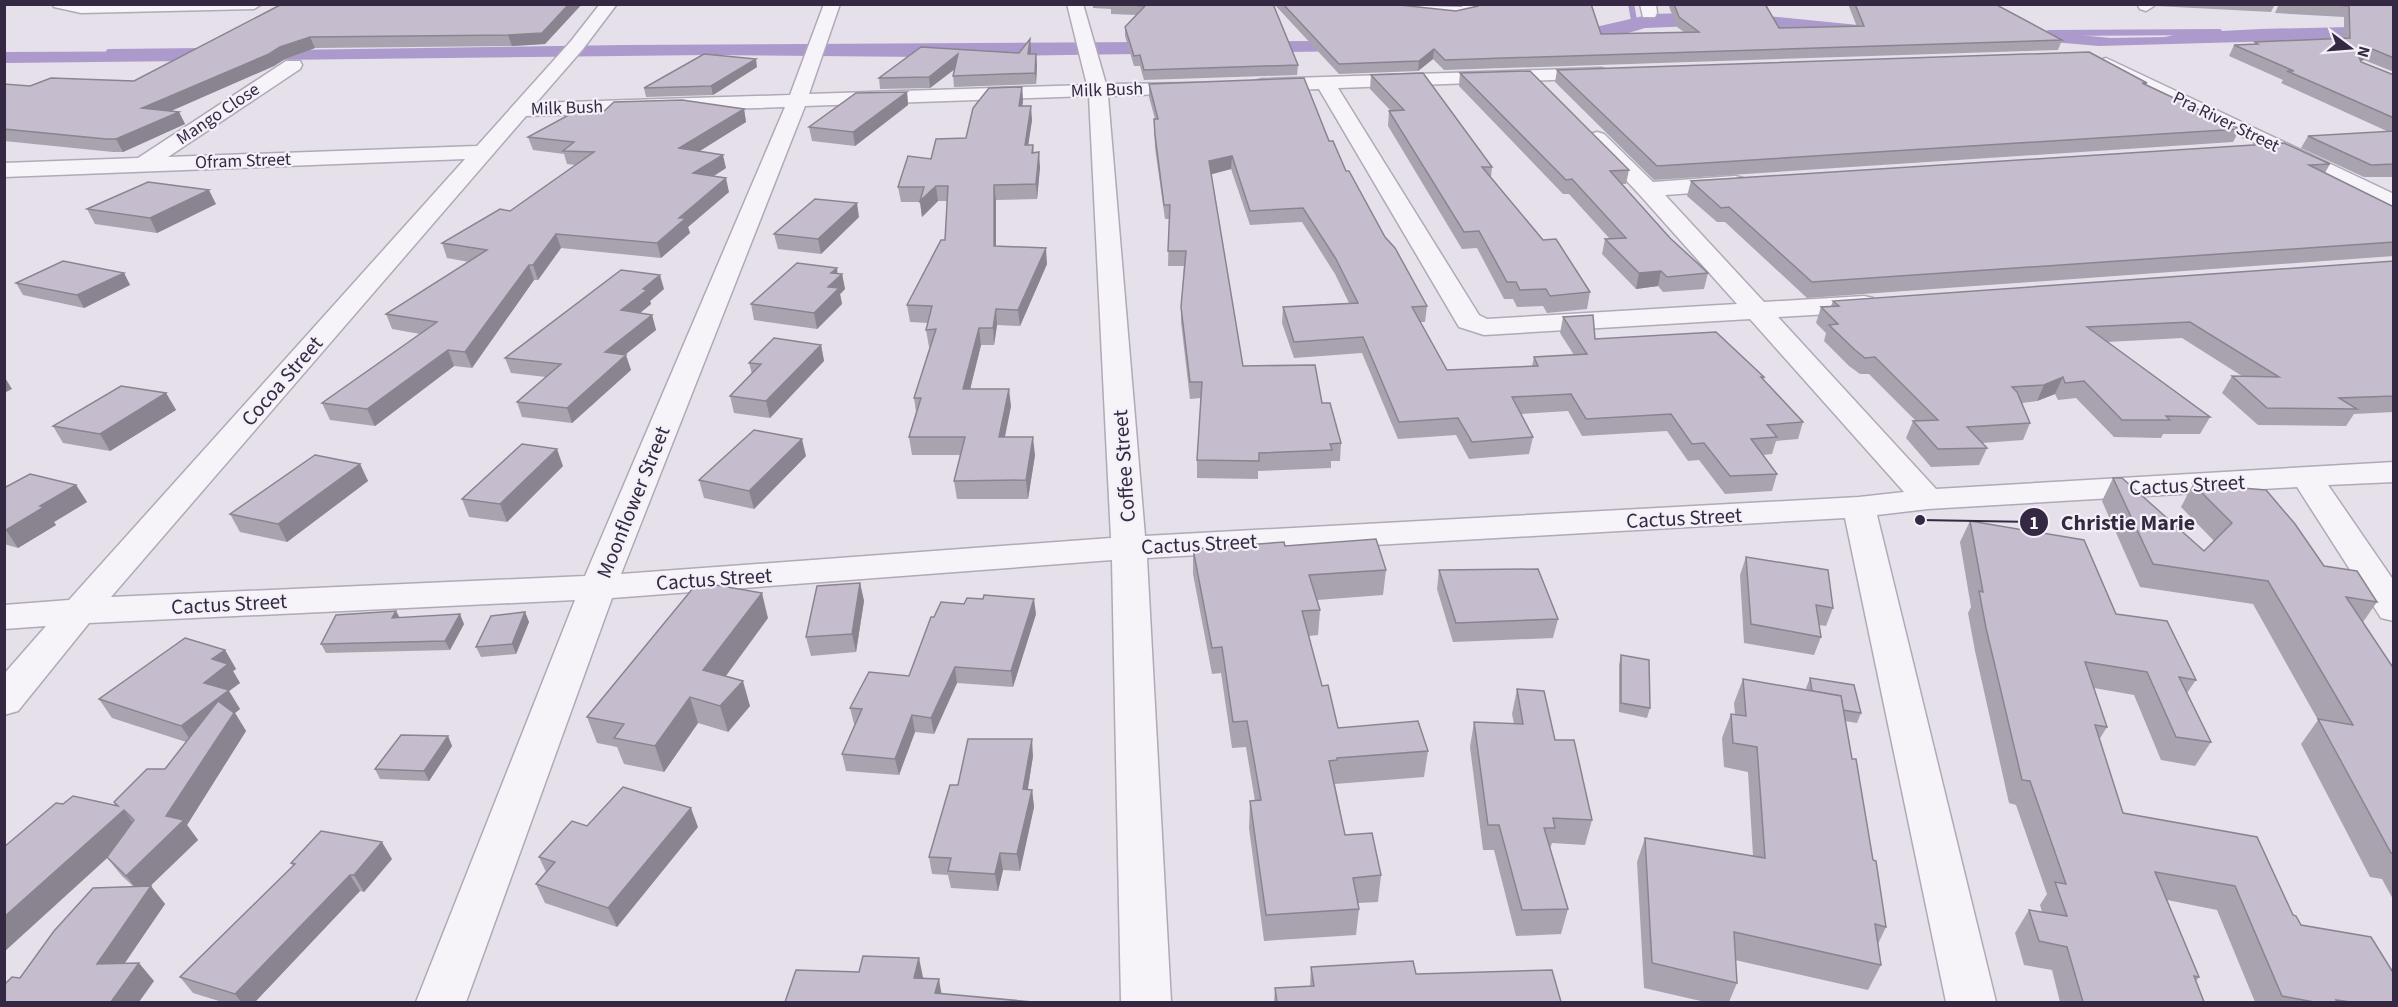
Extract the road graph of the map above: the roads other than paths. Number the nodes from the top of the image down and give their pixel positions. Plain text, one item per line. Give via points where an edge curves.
1 (60, 4) edge
2 (254, 4) edge
3 (609, 4) edge
4 (832, 4) edge
5 (1075, 4) edge
6 (1362, 4) edge
7 (1471, 4) edge
8 (2091, 56) edge
9 (293, 65) dead end
10 (1619, 74) edge
11 (1536, 77) junction
12 (1325, 82) junction
13 (1241, 85) edge
14 (1217, 86) edge
15 (1098, 90) junction
16 (797, 101) junction
17 (1560, 101) edge
18 (519, 110) junction
19 (1584, 125) edge
20 (2279, 148) junction
21 (2243, 150) edge
22 (482, 152) junction
23 (144, 164) junction
24 (4, 170) edge
25 (1754, 182) edge
26 (1647, 189) junction
27 (2394, 203) edge
28 (1887, 302) edge
29 (1758, 312) junction
30 (2394, 472) edge
31 (2308, 479) junction
32 (1929, 499) junction
33 (1859, 507) junction
34 (1129, 548) junction
35 (598, 587) junction
36 (2394, 609) edge
37 (79, 611) junction
38 (4, 617) edge
39 (4, 701) edge
40 (441, 1002) edge
41 (1146, 1002) edge
42 (1971, 1002) edge

1 - 2 street via 81,8
3 - 18 street, Cocoa Street
4 - 16 street, Moonflower Street
5 - 15 street, Coffee Street
6 - 7 street via 1455,14 1469,11
8 - 20 street, Pra River Street
9 - 23 street, Mango Close
10 - 11 street
11 - 12 street
11 - 17 street
12 - 13 street
12 - 29 street via 1469,321 1484,327 1505,328
14 - 15 street, Milk Bush
15 - 16 street, Milk Bush
15 - 34 street, Coffee Street
16 - 18 street, Milk Bush
16 - 35 street, Moonflower Street
18 - 22 street, Cocoa Street
19 - 26 street
20 - 21 street
20 - 27 street, Pra River Street
22 - 23 street, Ofram Street
22 - 37 street, Cocoa Street
23 - 24 street, Ofram Street
25 - 26 street
26 - 29 street
28 - 29 street
29 - 32 street
30 - 31 street, Cactus Street
31 - 32 street, Cactus Street
31 - 36 street
32 - 33 street, Cactus Street
33 - 34 street, Cactus Street
33 - 42 street
34 - 35 street, Cactus Street
34 - 41 street, Coffee Street
35 - 37 street, Cactus Street
35 - 40 street, Moonflower Street
37 - 38 street, Cactus Street
37 - 39 street, Cocoa Street

